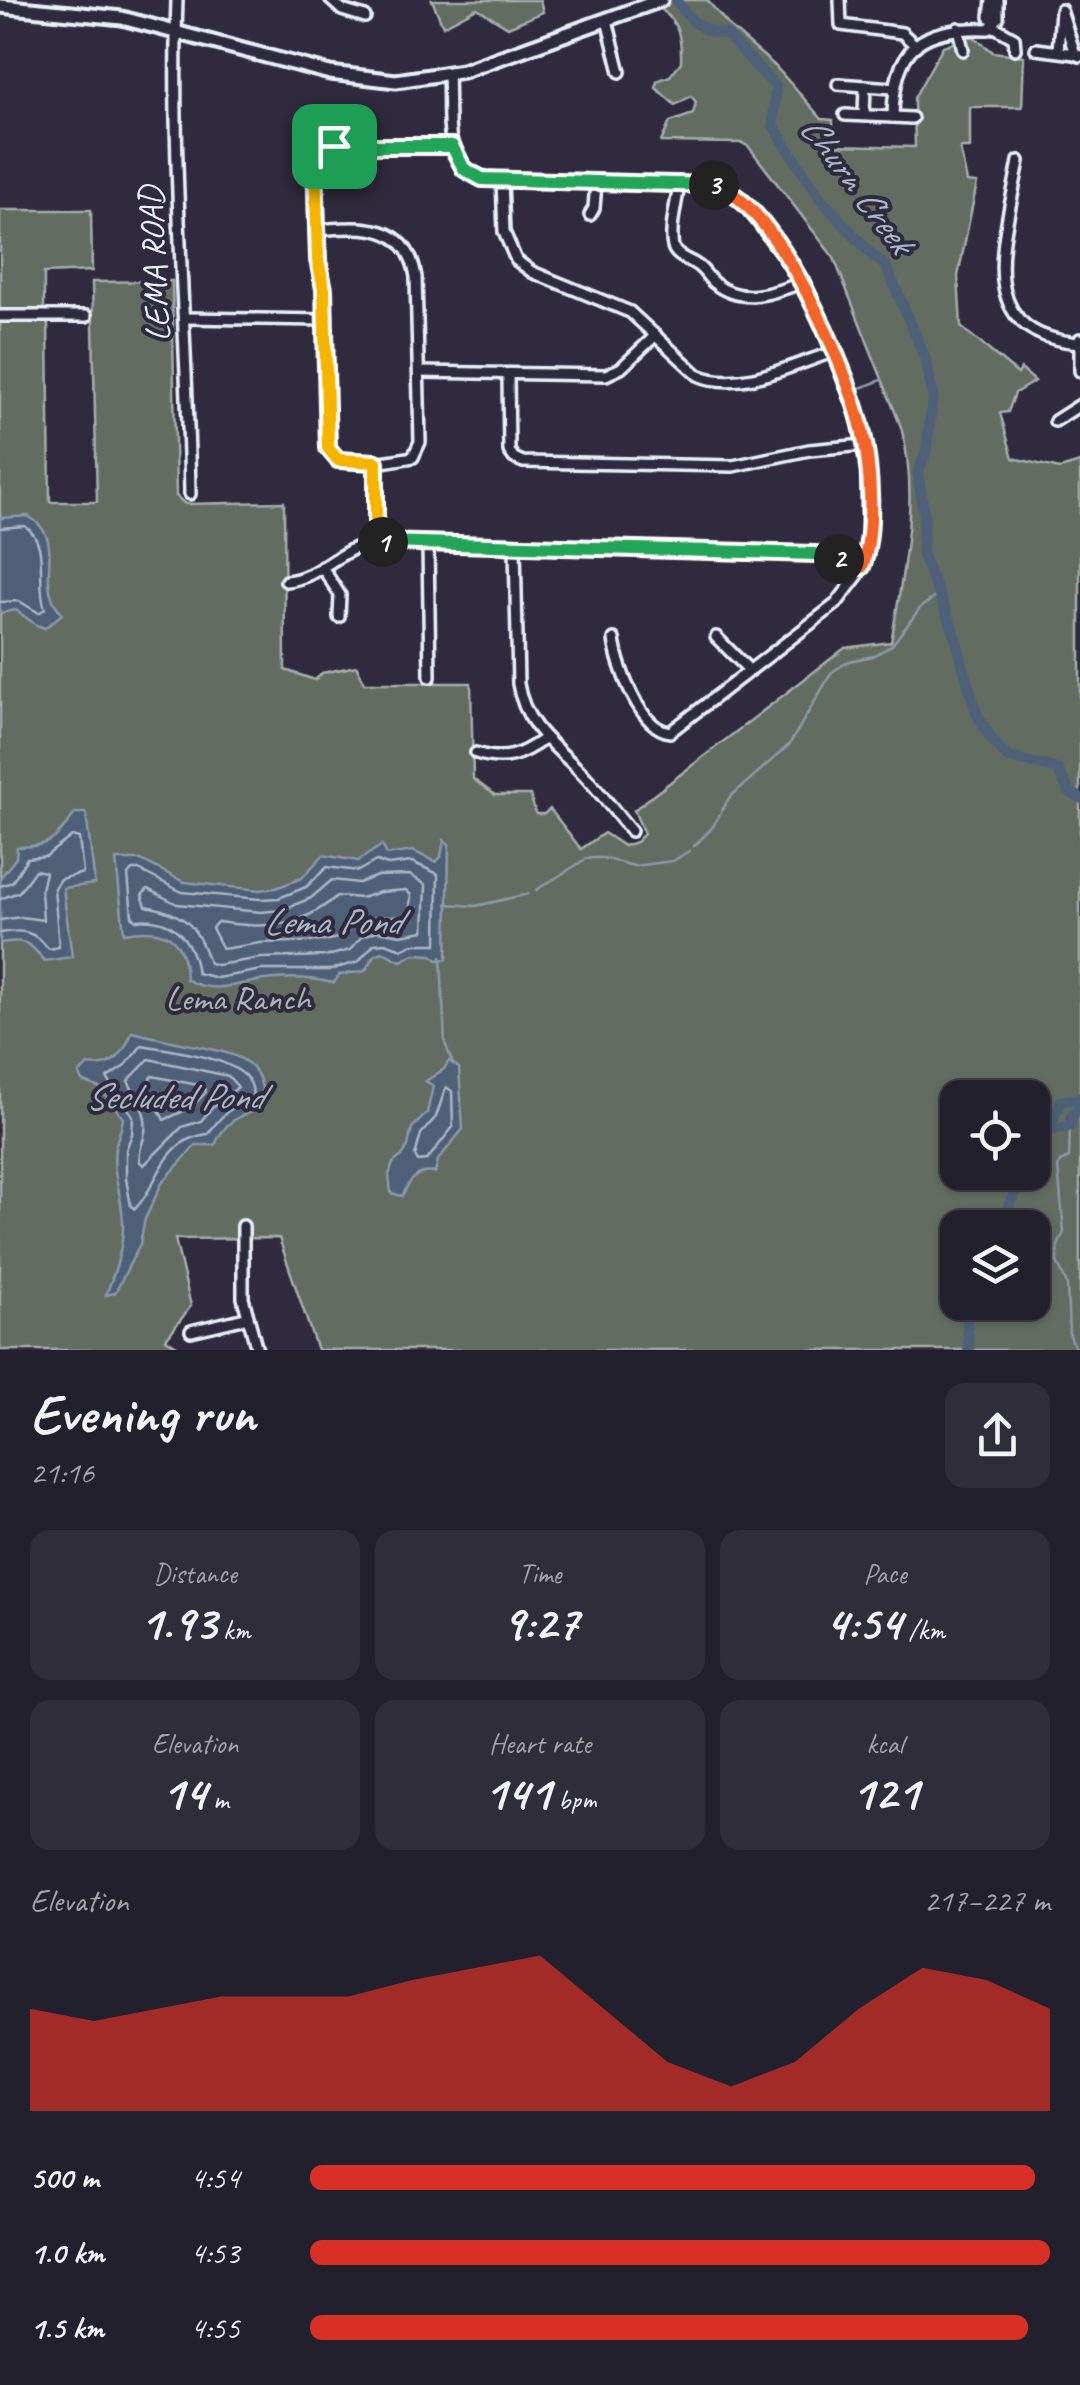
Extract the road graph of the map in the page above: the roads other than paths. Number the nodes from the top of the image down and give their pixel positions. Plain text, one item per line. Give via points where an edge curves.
1 (177, 0) edge
2 (332, 0) edge
3 (840, 0) edge
4 (995, 0) edge
5 (658, 1) edge
6 (0, 6) edge
7 (365, 16) dead end
8 (607, 20) junction
9 (994, 24) junction
10 (958, 28) junction
11 (175, 30) junction
12 (916, 46) junction
13 (1015, 49) dead end
14 (963, 50) dead end
15 (1036, 50) dead end
16 (1058, 51) junction
17 (1078, 55) edge
18 (620, 72) dead end
19 (448, 75) junction
20 (838, 84) dead end
21 (865, 86) junction
22 (893, 88) junction
23 (846, 115) dead end
24 (864, 116) junction
25 (893, 116) junction
26 (912, 118) dead end
27 (452, 146) junction
28 (1019, 161) dead end
29 (502, 180) junction
30 (596, 183) junction
31 (679, 184) junction
32 (590, 215) dead end
33 (316, 230) junction
34 (804, 282) junction
35 (0, 316) edge
36 (86, 316) dead end
37 (185, 318) junction
38 (326, 320) junction
39 (656, 335) junction
40 (1080, 342) edge
41 (833, 352) junction
42 (1080, 370) edge
43 (420, 372) junction
44 (508, 375) junction
45 (1080, 405) edge
46 (1055, 422) dead end
47 (864, 446) junction
48 (376, 462) junction
49 (190, 494) dead end
50 (376, 542) junction
51 (428, 544) junction
52 (515, 546) junction
53 (862, 567) junction
54 (322, 568) junction
55 (286, 580) dead end
56 (340, 616) dead end
57 (716, 637) dead end
58 (614, 639) dead end
59 (750, 671) junction
60 (430, 677) dead end
61 (544, 739) junction
62 (476, 753) dead end
63 (631, 832) dead end
64 (243, 1226) dead end
65 (246, 1318) junction
66 (191, 1331) dead end
67 (257, 1350) edge

1 - 11 street, LEMA ROAD
2 - 7 street
3 - 12 street via 840,25 902,33
4 - 9 street
5 - 8 main road
6 - 11 main road via 90,13
8 - 18 street
8 - 19 main road
9 - 10 street
9 - 13 street via 1014,38
10 - 12 street
10 - 14 street
11 - 19 main road via 356,78
11 - 37 street, LEMA ROAD
12 - 22 street via 896,72
15 - 16 street
16 - 17 street
16 - 17 street via 1062,10
19 - 27 street
20 - 21 street
21 - 22 street
21 - 24 street
22 - 25 street
23 - 24 street
24 - 25 street
25 - 26 street
27 - 29 street via 470,174
27 - 33 street via 324,148 315,161
28 - 40 street via 1001,269 1004,295 1032,331
29 - 30 street
29 - 39 street via 505,237 516,260 625,309
30 - 31 street
30 - 32 street
31 - 34 street via 716,186 741,198
31 - 34 street via 674,248 716,285 759,296
33 - 38 street
33 - 43 street via 373,227 409,254
34 - 41 street
35 - 36 street
37 - 38 street
37 - 49 street, LEMA ROAD
38 - 48 street via 329,451 338,460
39 - 41 street via 698,375 720,381
39 - 44 street via 610,374
40 - 42 street
41 - 47 street
43 - 44 street
43 - 48 street via 418,452
44 - 47 street via 509,451 520,461 732,466
45 - 46 street
47 - 53 street via 869,528
48 - 50 street
50 - 51 street
50 - 54 street via 352,548
51 - 52 street
51 - 60 street
52 - 53 street via 816,554
52 - 61 street via 519,693
53 - 59 street via 836,604
54 - 55 street
54 - 56 street via 340,595
57 - 59 street
58 - 59 street via 630,690 664,732
61 - 62 street via 505,759
61 - 63 street
64 - 65 street
65 - 66 street
65 - 67 street

